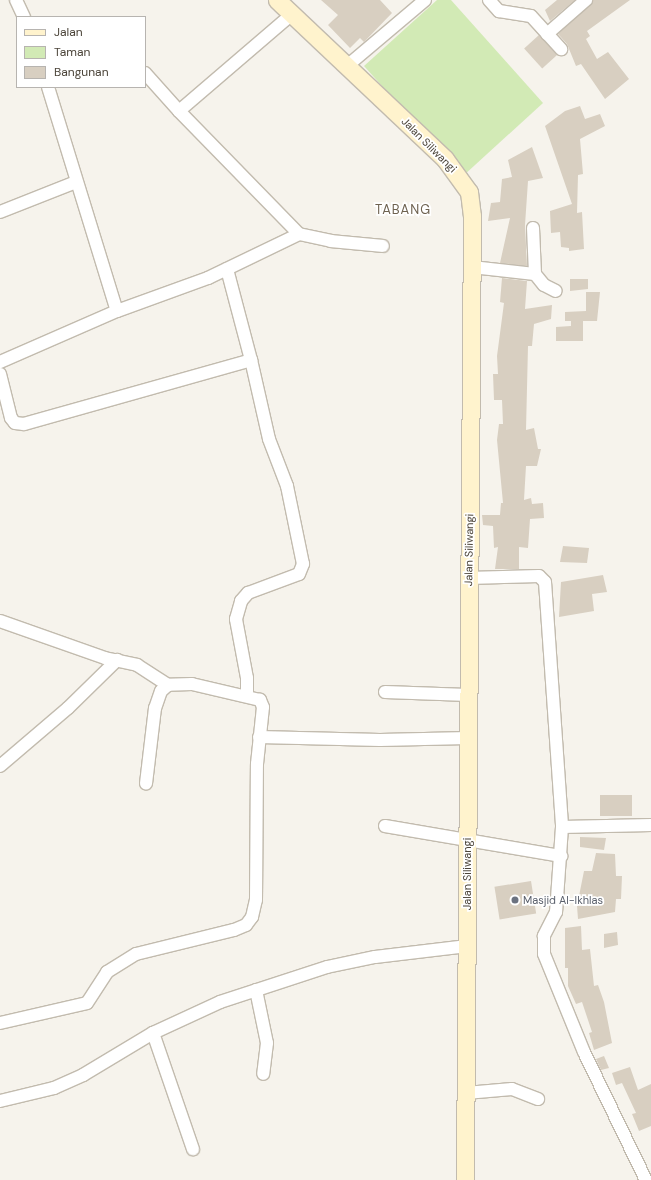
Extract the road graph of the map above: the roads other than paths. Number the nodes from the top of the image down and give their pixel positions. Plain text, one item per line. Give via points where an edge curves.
1 (16, 0) edge
2 (277, 0) edge
3 (425, 0) edge
4 (489, 0) edge
5 (586, 0) edge
6 (292, 14) junction
7 (24, 16) edge
8 (547, 34) junction
9 (561, 49) dead end
10 (347, 66) junction
11 (146, 74) edge
12 (48, 88) edge
13 (179, 111) junction
14 (76, 182) junction
15 (0, 212) edge
16 (533, 228) dead end
17 (299, 234) junction
18 (383, 246) dead end
19 (472, 267) junction
20 (227, 269) junction
21 (535, 274) junction
22 (556, 291) dead end
23 (117, 311) junction
24 (250, 360) junction
25 (0, 362) edge
26 (0, 374) edge
27 (468, 578) junction
28 (0, 621) edge
29 (116, 660) junction
30 (168, 685) junction
31 (385, 692) dead end
32 (246, 695) junction
33 (468, 695) junction
34 (259, 737) junction
35 (468, 738) junction
36 (0, 766) edge
37 (146, 783) dead end
38 (651, 825) edge
39 (385, 826) dead end
40 (562, 827) junction
41 (467, 839) junction
42 (561, 856) junction
43 (467, 946) junction
44 (256, 990) junction
45 (0, 1023) edge
46 (153, 1033) junction
47 (262, 1074) dead end
48 (466, 1093) junction
49 (538, 1099) dead end
50 (0, 1101) edge
51 (193, 1149) dead end
52 (465, 1180) edge
53 (646, 1180) edge

1 - 7 street
2 - 6 main road, Jalan Siliwangi
3 - 10 street
4 - 8 street via 499,11 531,16
5 - 8 street
6 - 10 main road, Jalan Siliwangi
6 - 13 street
8 - 9 street
10 - 19 main road, Jalan Siliwangi via 459,176 468,192 472,216
11 - 13 street
12 - 14 street
13 - 17 street
14 - 15 street
14 - 23 street
16 - 21 street
17 - 18 street via 331,241
17 - 20 street
19 - 21 street
19 - 27 main road, Jalan Siliwangi
20 - 23 street
20 - 24 street
21 - 22 street via 544,285
23 - 25 street
24 - 26 street via 24,424 15,423 11,418
24 - 32 street via 269,439 288,486 303,564 299,574 248,593 237,610 236,629 246,666
27 - 33 main road, Jalan Siliwangi
27 - 40 street via 539,576 545,582
28 - 29 street
29 - 30 street via 138,665
29 - 36 street via 68,708
30 - 32 street via 192,684
30 - 37 street via 161,691 155,708
31 - 33 street
32 - 34 street via 260,700 263,707
33 - 35 main road, Jalan Siliwangi
34 - 35 street via 380,740
34 - 45 street via 256,900 249,921 234,930 136,954 108,972 87,1002
35 - 41 main road, Jalan Siliwangi
38 - 40 street
39 - 41 street
40 - 42 street
41 - 42 street
41 - 43 main road, Jalan Siliwangi
42 - 53 street via 556,912 542,945 545,963 584,1052
43 - 44 street via 354,962
43 - 48 main road, Jalan Siliwangi
44 - 46 street via 220,1002
44 - 47 street via 267,1043
46 - 50 street via 83,1075 47,1090
46 - 51 street
48 - 49 street via 512,1089
48 - 52 main road, Jalan Siliwangi

